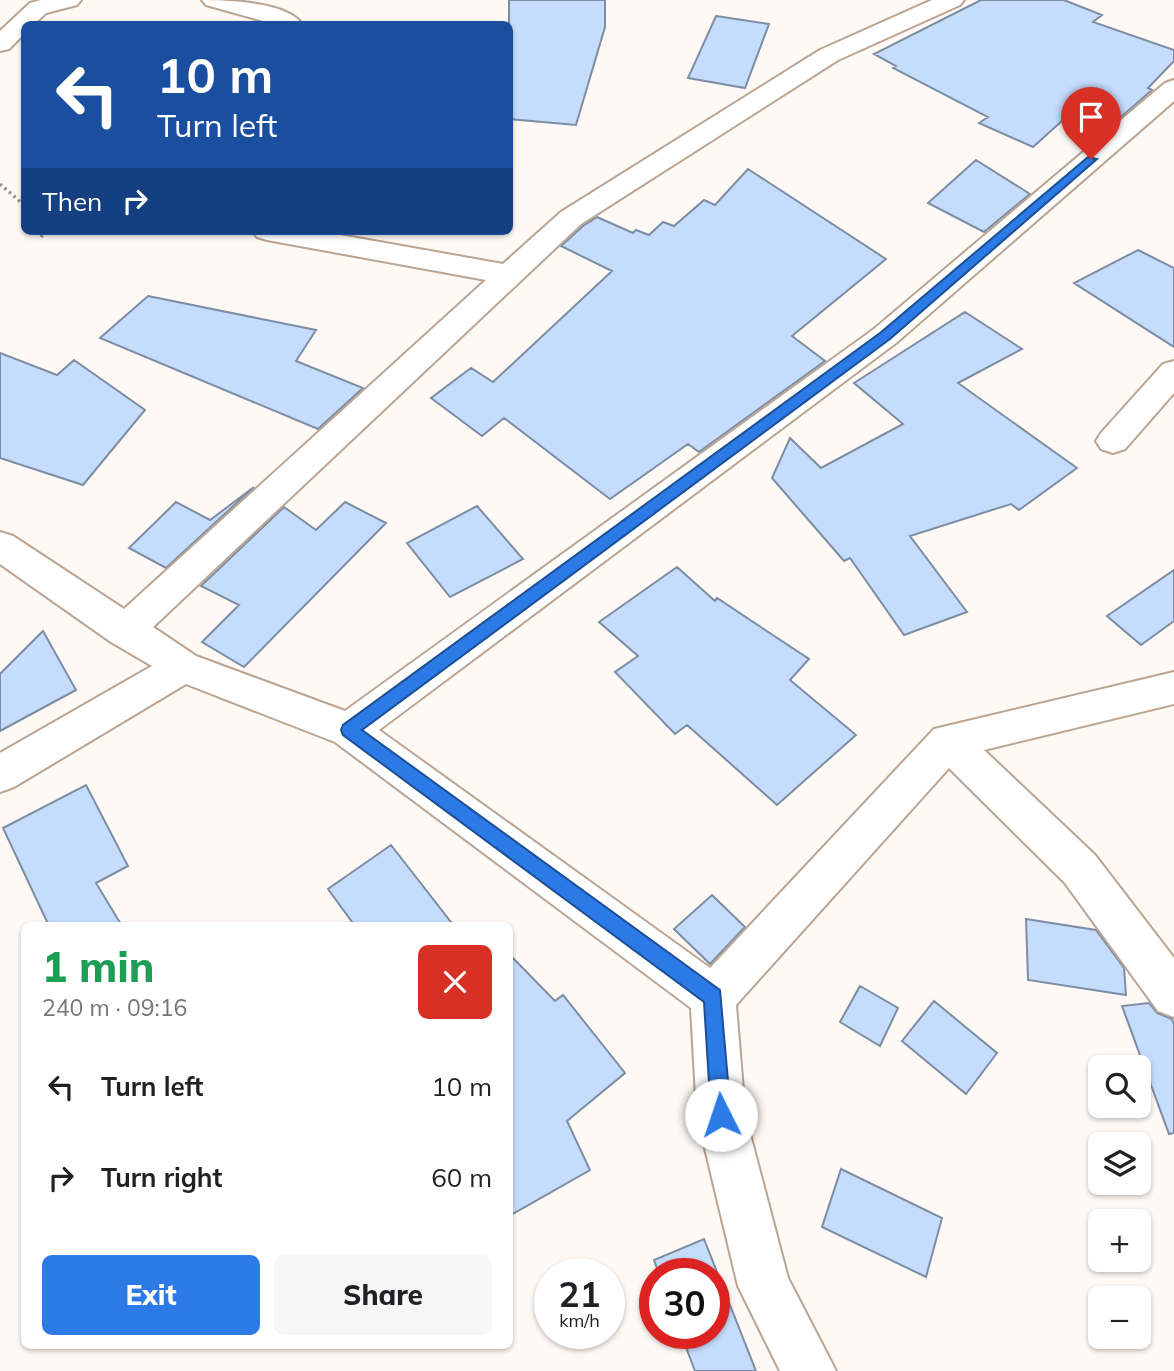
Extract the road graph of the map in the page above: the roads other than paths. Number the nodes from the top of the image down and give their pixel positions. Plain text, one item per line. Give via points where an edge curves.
1 (69, 0) edge
2 (214, 0) edge
3 (952, 0) edge
4 (24, 21) edge
5 (286, 21) edge
6 (21, 24) edge
7 (0, 44) edge
8 (1174, 89) edge
9 (289, 235) edge
10 (512, 275) junction
11 (1174, 372) edge
12 (1113, 442) dead end
13 (0, 547) edge
14 (124, 631) junction
15 (183, 667) junction
16 (1174, 688) edge
17 (349, 730) junction
18 (948, 741) junction
19 (0, 774) edge
20 (1174, 995) edge
21 (713, 997) junction
22 (809, 1371) edge

1 - 4 street via 38,8
2 - 5 street
3 - 10 street via 829,55 570,218
6 - 7 street
8 - 17 street via 885,336
9 - 10 street
10 - 14 street
11 - 12 street
13 - 14 street
14 - 15 street
15 - 17 street
15 - 19 street
16 - 18 street
17 - 21 street
18 - 20 street via 1080,869
18 - 21 street
21 - 22 street via 721,1115 764,1286

